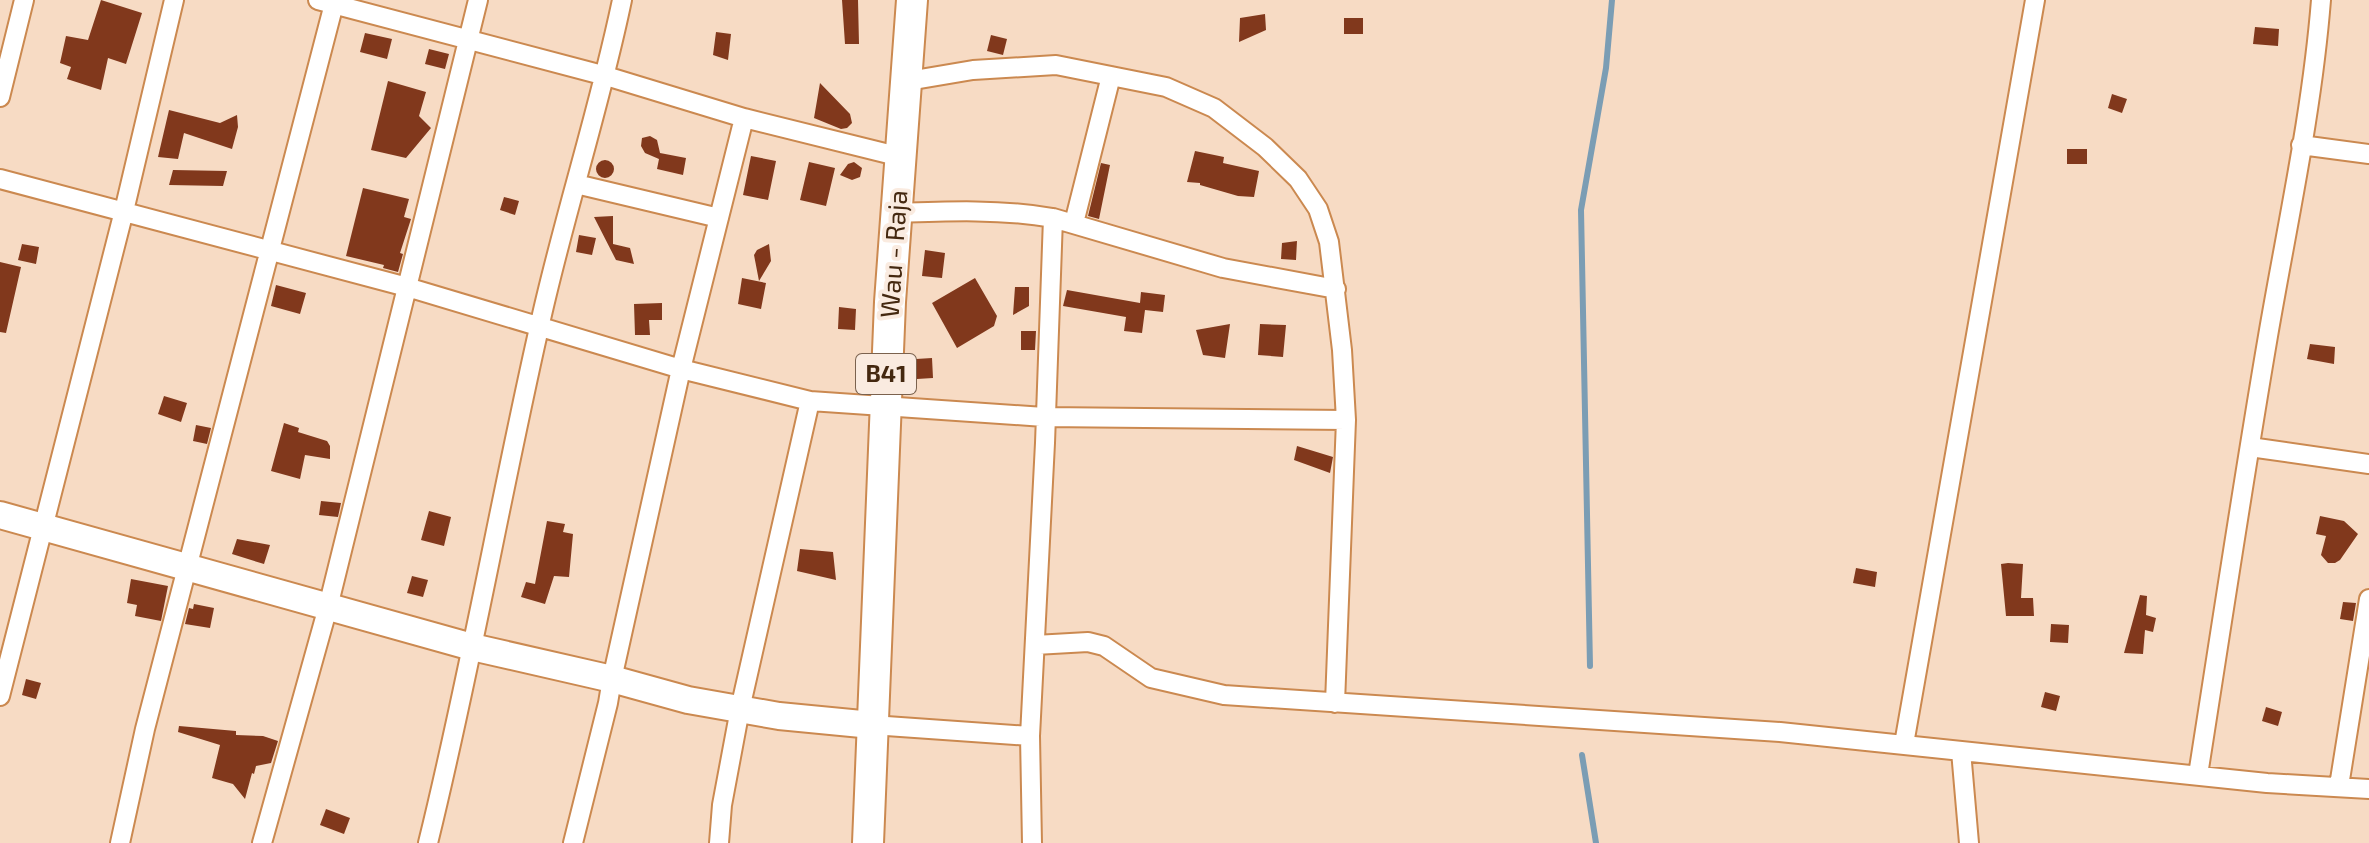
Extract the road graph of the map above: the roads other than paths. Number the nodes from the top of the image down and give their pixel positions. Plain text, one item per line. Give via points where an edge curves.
1 (24, 0) edge
2 (174, 0) edge
3 (478, 0) edge
4 (622, 0) edge
5 (912, 0) edge
6 (2035, 0) edge
7 (2321, 0) edge
8 (329, 2) edge
9 (469, 39) junction
10 (606, 76) junction
11 (1111, 76) junction
12 (908, 81) junction
13 (0, 97) edge
14 (744, 118) junction
15 (2301, 145) junction
16 (2369, 154) edge
17 (901, 157) junction
18 (0, 179) edge
19 (576, 184) junction
20 (124, 211) junction
21 (897, 213) junction
22 (719, 218) junction
23 (1053, 218) junction
24 (1074, 223) junction
25 (269, 250) junction
26 (407, 287) junction
27 (1336, 289) junction
28 (539, 326) junction
29 (681, 369) junction
30 (810, 401) junction
31 (884, 405) junction
32 (1044, 417) junction
33 (1346, 420) junction
34 (2250, 447) junction
35 (2369, 464) edge
36 (0, 515) edge
37 (43, 528) junction
38 (188, 568) junction
39 (2369, 599) edge
40 (328, 607) junction
41 (1035, 645) junction
42 (472, 647) junction
43 (612, 679) junction
44 (0, 696) edge
45 (1335, 703) junction
46 (740, 709) junction
47 (871, 736) junction
48 (1030, 736) junction
49 (1904, 744) junction
50 (1961, 751) junction
51 (2198, 775) junction
52 (2339, 786) junction
53 (2369, 789) edge
54 (120, 843) edge
55 (262, 843) edge
56 (428, 843) edge
57 (573, 843) edge
58 (719, 843) edge
59 (868, 843) edge
60 (1032, 843) edge
61 (1969, 843) edge

1 - 13 street
2 - 20 street
3 - 9 street
4 - 10 street
5 - 12 main road, Wau - Raja / B41
6 - 49 street
7 - 15 street
8 - 9 street
8 - 25 street
9 - 10 street
9 - 26 street
10 - 14 street
10 - 19 street
11 - 12 street via 1056,65
11 - 24 street
11 - 27 street via 1166,87 1214,108 1265,147 1298,179 1318,209
12 - 17 main road, Wau - Raja / B41
14 - 17 street
14 - 22 street
15 - 16 street
15 - 34 street
17 - 21 main road, Wau - Raja / B41
18 - 20 street
19 - 22 street
19 - 28 street
20 - 25 street
20 - 37 street
21 - 23 street via 974,210
21 - 31 main road, Wau - Raja / B41
22 - 29 street
23 - 24 street
23 - 32 street
24 - 27 street via 1223,268
25 - 26 street
25 - 38 street
26 - 28 street
26 - 40 street
27 - 33 street
28 - 29 street
28 - 42 street
29 - 30 street
29 - 43 street
30 - 31 street
30 - 46 street
31 - 32 street
31 - 47 main road, Wau - Raja / B41
32 - 33 street
32 - 41 street
33 - 45 street
34 - 35 street
34 - 51 street
36 - 37 street
37 - 38 street
37 - 44 street
38 - 40 street
38 - 54 street
39 - 52 street
40 - 42 street
40 - 55 street
41 - 45 street via 1104,646 1151,678 1224,695
41 - 48 street
42 - 43 street
42 - 56 street
43 - 46 street
43 - 57 street
45 - 49 street
46 - 47 street
46 - 58 street
47 - 48 street
47 - 59 main road, Wau - Raja
48 - 60 street
49 - 50 street
50 - 51 street
50 - 61 street
51 - 52 street
52 - 53 street

